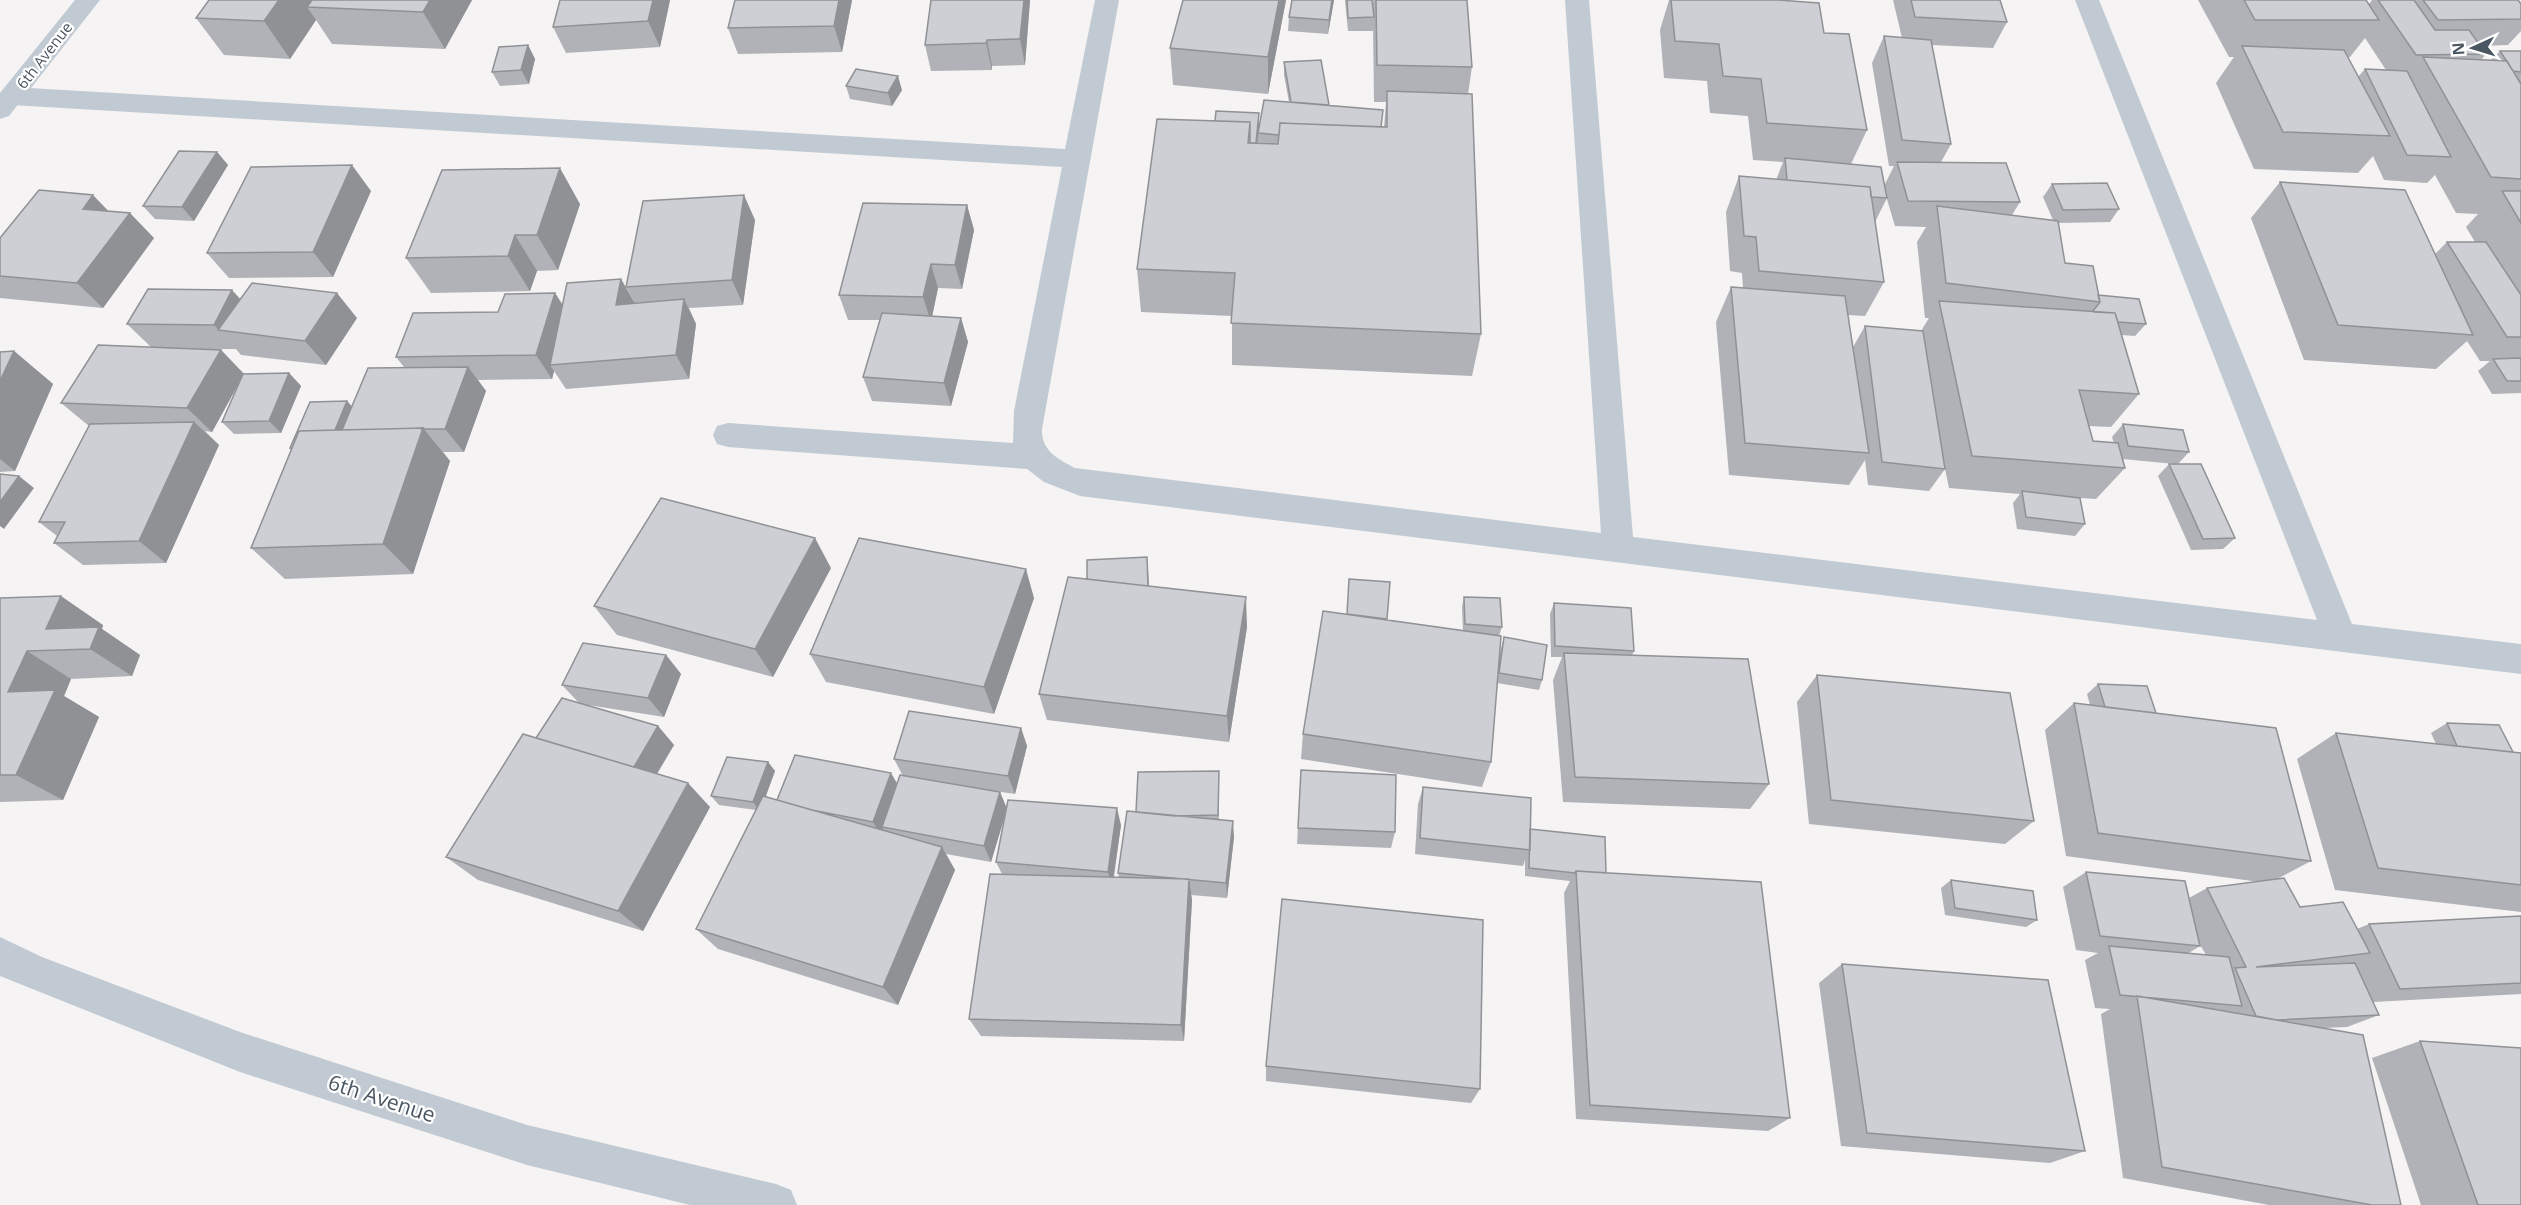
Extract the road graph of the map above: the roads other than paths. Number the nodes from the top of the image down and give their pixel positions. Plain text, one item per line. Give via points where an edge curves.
1 (88, 0) edge
2 (1107, 0) edge
3 (1577, 0) edge
4 (2087, 0) edge
5 (6, 103) edge
6 (1078, 159) junction
7 (728, 435) dead end
8 (1036, 457) junction
9 (1618, 548) junction
10 (2340, 636) junction
11 (2521, 659) edge
12 (0, 956) edge
13 (776, 1205) edge

1 - 5 street, 6th Avenue
2 - 6 street
3 - 9 street
4 - 10 street
5 - 6 street
6 - 8 street via 1029,411 1026,441
7 - 8 street
8 - 9 street via 1054,473 1080,483
9 - 10 street
10 - 11 street
12 - 13 street, 6th Avenue via 240,1052 527,1145

